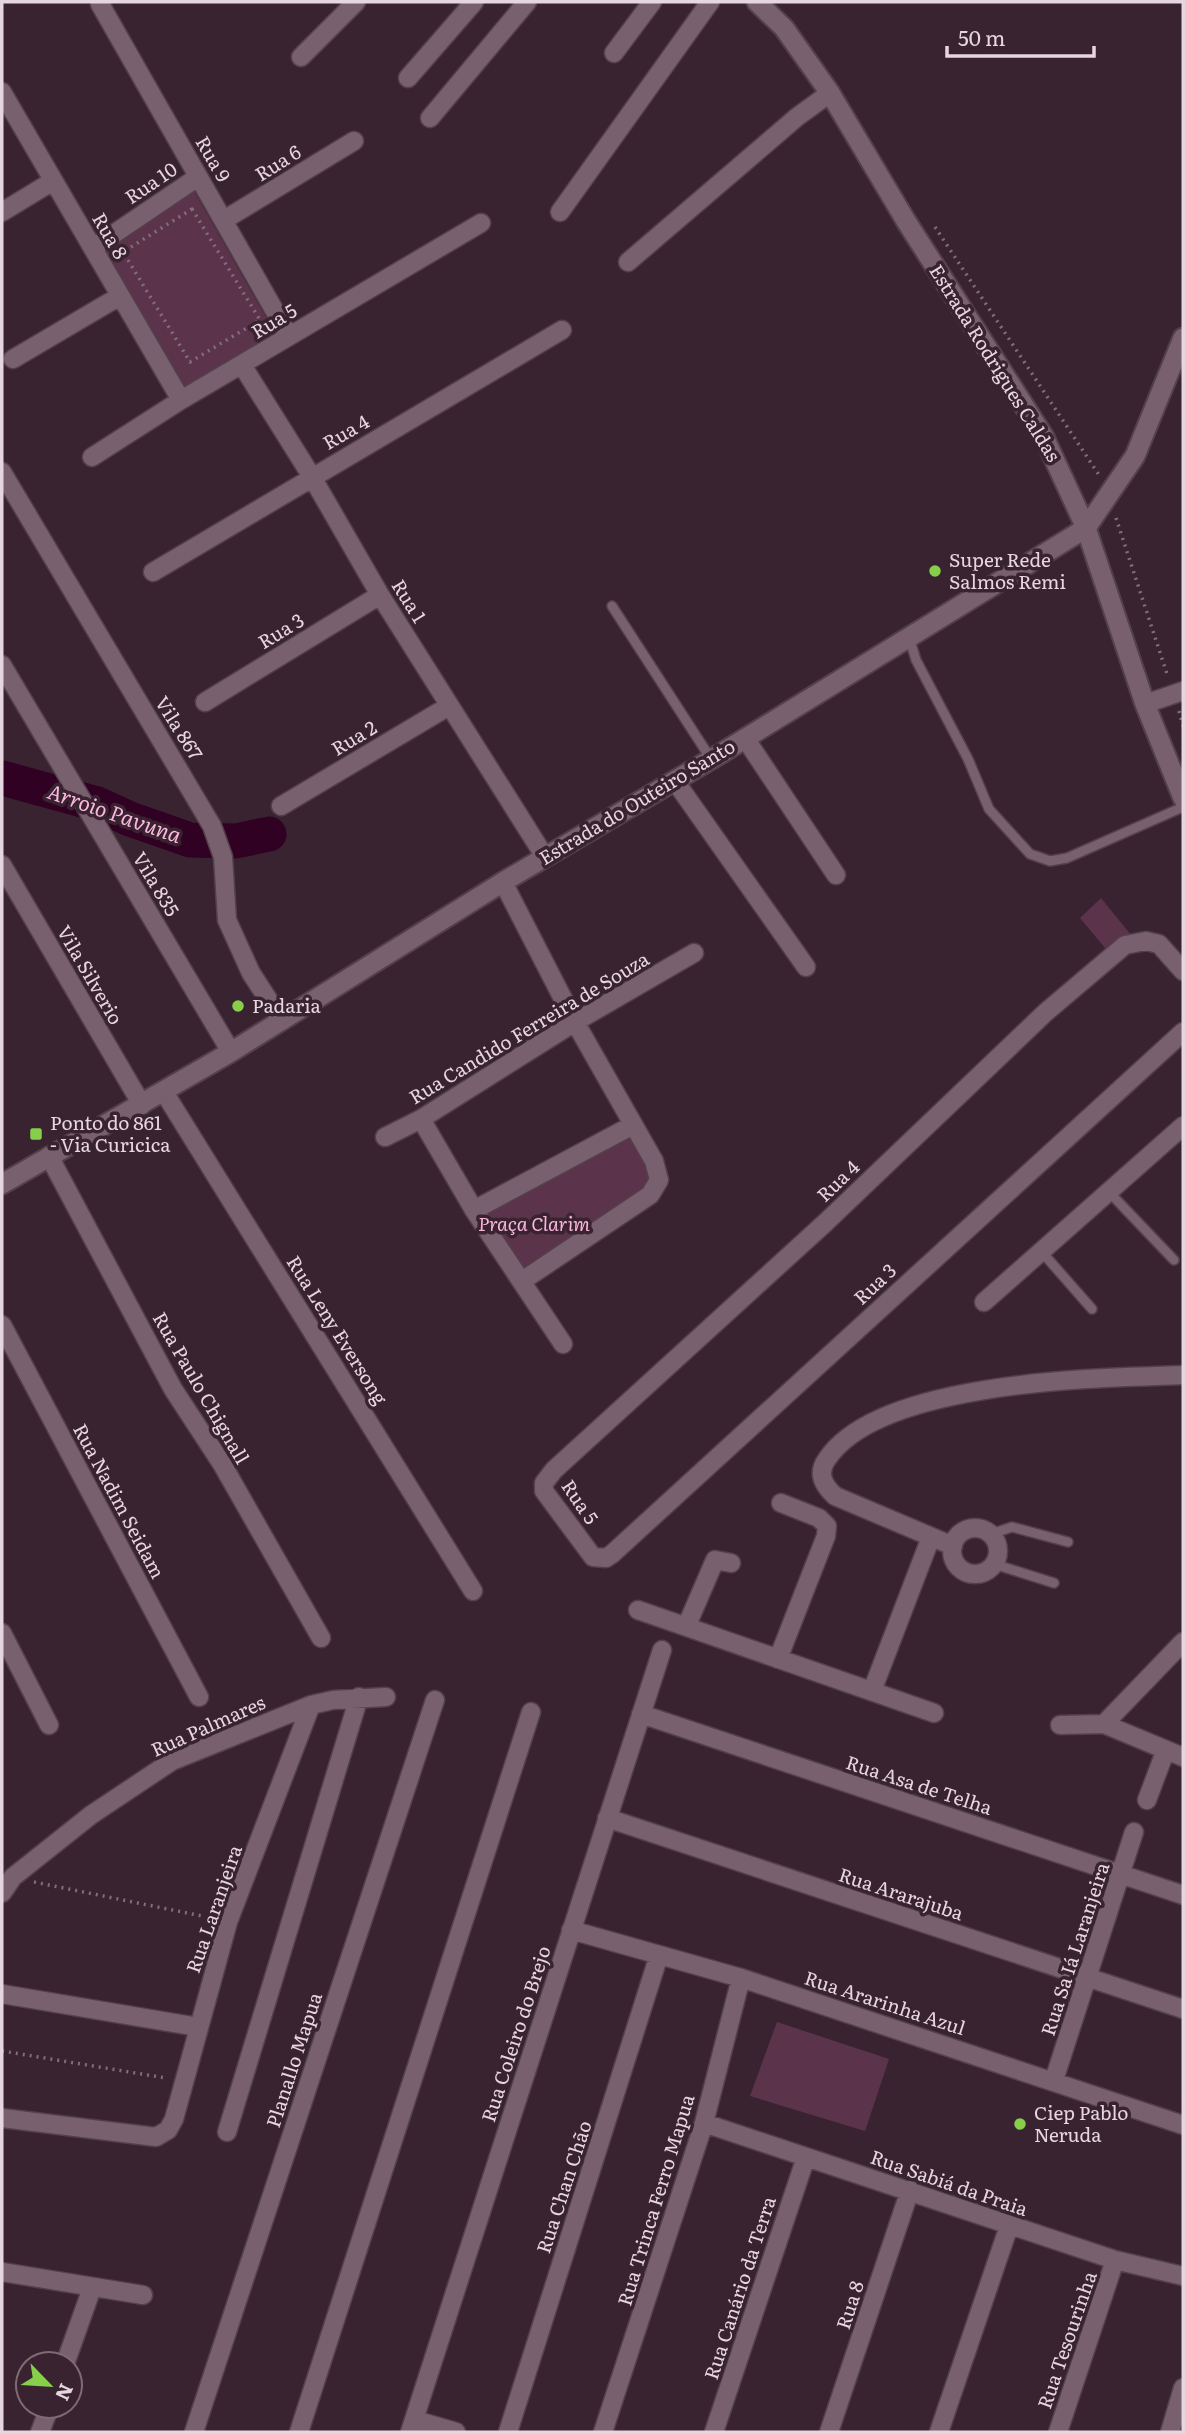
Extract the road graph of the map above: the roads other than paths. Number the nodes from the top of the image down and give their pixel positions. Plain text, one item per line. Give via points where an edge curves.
1 (356, 2) edge
2 (474, 2) edge
3 (527, 2) edge
4 (652, 2) edge
5 (710, 2) edge
6 (100, 4) dead end
7 (767, 5) edge
8 (614, 53) dead end
9 (301, 57) dead end
10 (408, 78) dead end
11 (2, 92) edge
12 (830, 93) junction
13 (429, 118) dead end
14 (354, 141) dead end
15 (198, 177) junction
16 (54, 181) junction
17 (2, 212) edge
18 (560, 212) dead end
19 (224, 220) junction
20 (481, 223) dead end
21 (93, 248) junction
22 (628, 262) dead end
23 (120, 296) junction
24 (562, 330) dead end
25 (289, 336) junction
26 (1183, 338) edge
27 (13, 359) dead end
28 (242, 365) junction
29 (181, 400) junction
30 (92, 457) dead end
31 (2, 472) edge
32 (312, 477) junction
33 (1086, 528) junction
34 (153, 572) dead end
35 (380, 595) junction
36 (612, 606) dead end
37 (909, 636) junction
38 (2, 665) edge
39 (1183, 690) edge
40 (205, 702) dead end
41 (1145, 704) junction
42 (449, 706) junction
43 (745, 738) junction
44 (711, 759) junction
45 (675, 781) junction
46 (1183, 798) edge
47 (281, 806) dead end
48 (1183, 807) edge
49 (545, 857) junction
50 (2, 866) edge
51 (836, 875) dead end
52 (503, 882) junction
53 (694, 953) dead end
54 (1174, 954) edge
55 (806, 967) dead end
56 (282, 1021) junction
57 (575, 1022) junction
58 (1183, 1032) edge
59 (231, 1052) junction
60 (164, 1092) junction
61 (142, 1105) junction
62 (421, 1119) junction
63 (633, 1125) junction
64 (1180, 1135) edge
65 (385, 1137) dead end
66 (49, 1156) junction
67 (2, 1184) edge
68 (1109, 1192) junction
69 (474, 1210) junction
70 (1041, 1251) junction
71 (1174, 1260) dead end
72 (522, 1280) junction
73 (984, 1302) dead end
74 (1092, 1309) dead end
75 (2, 1325) edge
76 (563, 1344) dead end
77 (1183, 1375) edge
78 (554, 1470) joint
79 (781, 1503) dead end
80 (991, 1534) junction
81 (931, 1537) junction
82 (1068, 1542) dead end
83 (953, 1546) junction
84 (593, 1557) joint
85 (731, 1563) dead end
86 (994, 1564) junction
87 (1054, 1583) dead end
88 (473, 1591) dead end
89 (638, 1610) dead end
90 (687, 1625) junction
91 (2, 1633) edge
92 (321, 1638) dead end
93 (1183, 1642) edge
94 (662, 1650) dead end
95 (778, 1659) junction
96 (872, 1691) junction
97 (200, 1697) dead end
98 (359, 1697) junction
99 (386, 1697) dead end
100 (435, 1700) dead end
101 (312, 1705) junction
102 (531, 1712) dead end
103 (934, 1713) dead end
104 (641, 1714) junction
105 (1104, 1724) junction
106 (1060, 1725) dead end
107 (49, 1726) dead end
108 (1165, 1752) junction
109 (1183, 1757) edge
110 (1147, 1800) dead end
111 (607, 1818) junction
112 (1134, 1832) dead end
113 (1121, 1874) junction
114 (2, 1893) edge
115 (1183, 1895) edge
116 (571, 1930) junction
117 (659, 1955) junction
118 (741, 1978) junction
119 (1088, 1979) junction
120 (2, 1994) edge
121 (1183, 2009) edge
122 (198, 2027) junction
123 (1054, 2080) junction
124 (2, 2118) edge
125 (704, 2123) junction
126 (1183, 2125) edge
127 (227, 2132) dead end
128 (806, 2157) junction
129 (910, 2190) junction
130 (1009, 2226) junction
131 (1115, 2260) junction
132 (2, 2272) edge
133 (1183, 2276) edge
134 (92, 2288) junction
135 (143, 2295) dead end
136 (70, 2350) edge
137 (1183, 2388) edge
138 (413, 2426) edge
139 (194, 2432) edge
140 (299, 2432) edge
141 (456, 2432) edge
142 (508, 2432) edge
143 (603, 2432) edge
144 (714, 2432) edge
145 (830, 2432) edge
146 (939, 2432) edge
147 (1058, 2432) edge
148 (1170, 2432) edge

1 - 9 street
2 - 10 street
3 - 13 street
4 - 8 street
5 - 18 street
6 - 15 street, Rua 9
7 - 12 street, Estrada Rodrigues Caldas
11 - 16 street, Rua 8
12 - 22 street
12 - 33 street, Estrada Rodrigues Caldas via 1044,438
14 - 19 street, Rua 6
15 - 19 street, Rua 9
15 - 21 street, Rua 10
16 - 17 street
16 - 21 street, Rua 8
19 - 25 street, Rua 9
20 - 25 street, Rua 5
21 - 23 street, Rua 8
23 - 27 street
23 - 29 street, Rua 8
24 - 32 street, Rua 4
25 - 28 street, Rua 5
26 - 33 street, Estrada do Outeiro Santo via 1135,456
28 - 29 street, Rua 5
28 - 32 street, Rua 1
29 - 30 street, Rua 5
31 - 56 street, Vila 867 via 212,826 223,857 227,920 251,973
32 - 34 street, Rua 4
32 - 35 street, Rua 1
33 - 37 street, Estrada do Outeiro Santo
33 - 41 street, Estrada Rodrigues Caldas
35 - 40 street, Rua 3
35 - 42 street, Rua 1
36 - 44 lane
37 - 43 street, Estrada do Outeiro Santo
37 - 48 lane via 916,660 989,809 1030,854 1050,861 1067,858
38 - 59 street, Vila 835
39 - 41 street
41 - 46 street, Estrada Rodrigues Caldas
42 - 47 street, Rua 2
42 - 49 street, Rua 1
43 - 44 street, Estrada do Outeiro Santo
43 - 51 street
44 - 45 street, Estrada do Outeiro Santo
45 - 49 street, Estrada do Outeiro Santo
45 - 55 street
49 - 52 street, Estrada do Outeiro Santo
50 - 61 street, Vila Silverio
52 - 56 street, Estrada do Outeiro Santo
52 - 57 street
53 - 57 street, Rua Candido Ferreira de Souza
54 - 78 street, Rua 4 via 1146,941 1125,945 1046,1012 825,1223
56 - 59 street, Estrada do Outeiro Santo
57 - 62 street, Rua Candido Ferreira de Souza
57 - 63 street
58 - 84 street, Rua 3 via 612,1554
59 - 60 street, Estrada do Outeiro Santo
60 - 61 street, Estrada do Outeiro Santo
60 - 88 street, Rua Leny Eversong
61 - 66 street, Estrada do Outeiro Santo
62 - 65 street, Rua Candido Ferreira de Souza
62 - 69 street
63 - 69 street
63 - 72 street via 659,1173 658,1186
64 - 68 street
66 - 67 street, Estrada do Outeiro Santo
66 - 92 street, Rua Paulo Chignall via 173,1389 222,1464
68 - 70 street
68 - 71 lane
69 - 72 street
70 - 73 street
70 - 74 lane
72 - 76 street
75 - 97 street, Rua Nadim Seidam
77 - 81 street via 1103,1377 988,1390 915,1405 858,1429 824,1464 821,1476 825,1487 835,1496
78 - 84 street, Rua 5 via 544,1483 544,1492
79 - 95 street via 819,1518 827,1526
80 - 82 lane via 1012,1527
80 - 83 street via 968,1529
80 - 86 street via 998,1548
81 - 83 street
81 - 96 street
83 - 86 street via 955,1562 966,1572 982,1573
85 - 90 street via 715,1560
86 - 87 lane
89 - 90 street
90 - 95 street
91 - 107 street
93 - 105 street
94 - 104 street, Rua Coleiro do Brejo
95 - 96 street
96 - 103 street
98 - 99 street, Rua Palmares
98 - 101 street, Rua Palmares
98 - 127 street
100 - 139 street, Planallo Mapua
101 - 114 street, Rua Palmares via 172,1761 91,1815 13,1877
101 - 122 street, Rua Laranjeira via 228,1922
102 - 140 street
104 - 111 street, Rua Coleiro do Brejo
104 - 113 street, Rua Asa de Telha
105 - 106 street
105 - 108 street
108 - 109 street
108 - 110 street
111 - 116 street, Rua Coleiro do Brejo
111 - 119 street, Rua Ararajuba
112 - 113 street, Rua Sa Iá Laranjeira
113 - 115 street, Rua Asa de Telha
113 - 119 street, Rua Sa Iá Laranjeira
116 - 117 street, Rua Ararinha Azul
116 - 138 street, Rua Coleiro do Brejo
117 - 118 street, Rua Ararinha Azul
117 - 142 street, Rua Chan Chão
118 - 123 street, Rua Ararinha Azul
118 - 125 street, Rua Trinca Ferro Mapua
119 - 121 street, Rua Ararajuba
119 - 123 street, Rua Sa Iá Laranjeira
120 - 122 street
122 - 124 street, Rua Laranjeira via 174,2119 168,2130 156,2137
123 - 126 street, Rua Ararinha Azul
125 - 128 street, Rua Sabiá da Praia
125 - 143 street, Rua Trinca Ferro Mapua
128 - 129 street, Rua Sabiá da Praia
128 - 144 street, Rua Canário da Terra
129 - 130 street, Rua Sabiá da Praia
129 - 145 street, Rua 8
130 - 131 street, Rua Sabiá da Praia
130 - 146 street
131 - 133 street, Rua Sabiá da Praia
131 - 147 street, Rua Tesourinha
132 - 134 street
134 - 135 street
134 - 136 street
137 - 148 street
138 - 141 street

